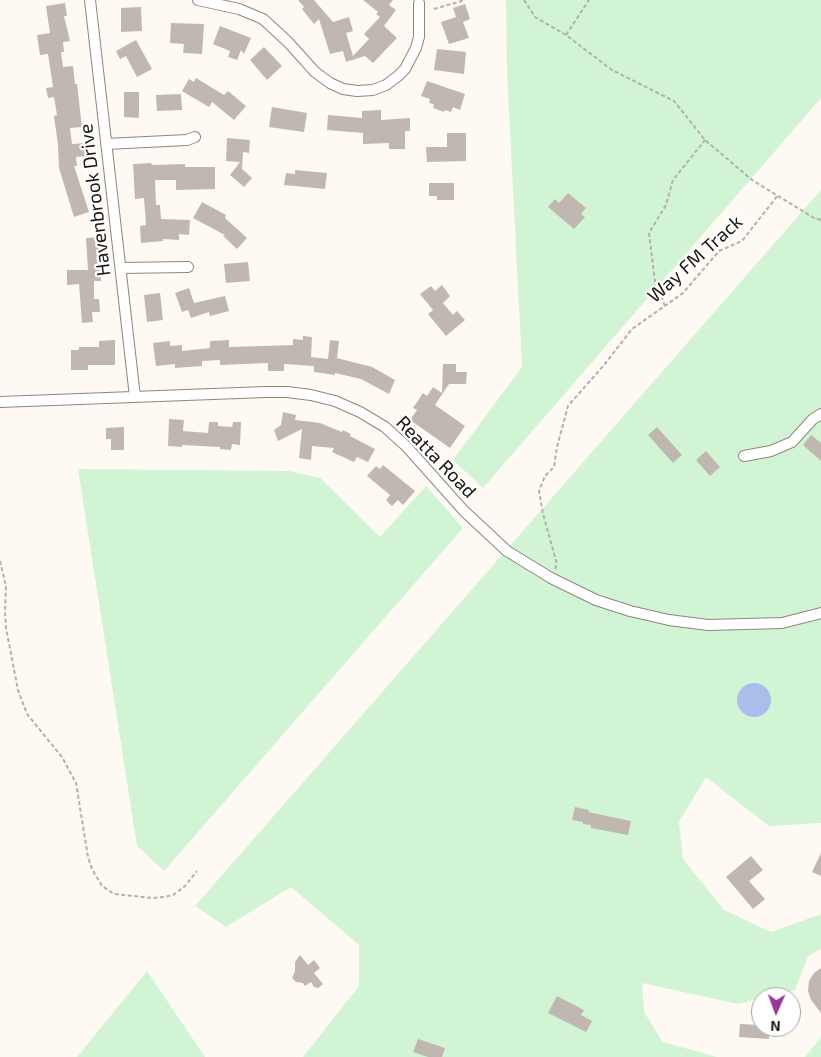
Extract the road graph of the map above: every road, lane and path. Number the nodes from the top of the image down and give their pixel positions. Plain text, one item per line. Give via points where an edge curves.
1 (90, 0) edge
2 (198, 0) edge
3 (464, 0) edge
4 (524, 0) edge
5 (589, 0) edge
6 (419, 3) dead end
7 (434, 9) dead end
8 (566, 35) junction
9 (194, 137) dead end
10 (705, 140) junction
11 (106, 144) junction
12 (778, 195) junction
13 (821, 220) edge
14 (188, 267) dead end
15 (121, 268) junction
16 (665, 306) junction
17 (135, 397) junction
18 (0, 402) edge
19 (821, 414) edge
20 (744, 456) dead end
21 (0, 560) edge
22 (551, 578) junction
23 (821, 613) edge
24 (197, 871) dead end

1 - 11 street, Havenbrook Drive
2 - 6 street via 239,9 263,19 315,72 330,83 356,91 386,85 405,68 419,37
3 - 7 path
4 - 8 path via 535,17
5 - 8 path
8 - 10 path via 612,70 674,101
9 - 11 street
10 - 12 path via 752,180
10 - 16 path via 673,180 666,205 649,233 655,282
11 - 15 street, Havenbrook Drive
12 - 13 path
12 - 16 path, Way FM Track via 742,241 720,251 683,293
14 - 15 street
15 - 17 street, Havenbrook Drive
16 - 22 path, Way FM Track via 632,330 568,406 554,467 544,476 539,491 557,564
17 - 18 street, Reatta Road
17 - 22 street, Reatta Road via 288,392 335,401 385,427 490,537
19 - 20 street via 792,442
21 - 24 path via 6,586 6,628 18,690 28,714 62,757 76,783 88,857 102,886 114,894 164,897 185,886
22 - 23 street, Reatta Road via 596,600 669,620 747,625 782,623

